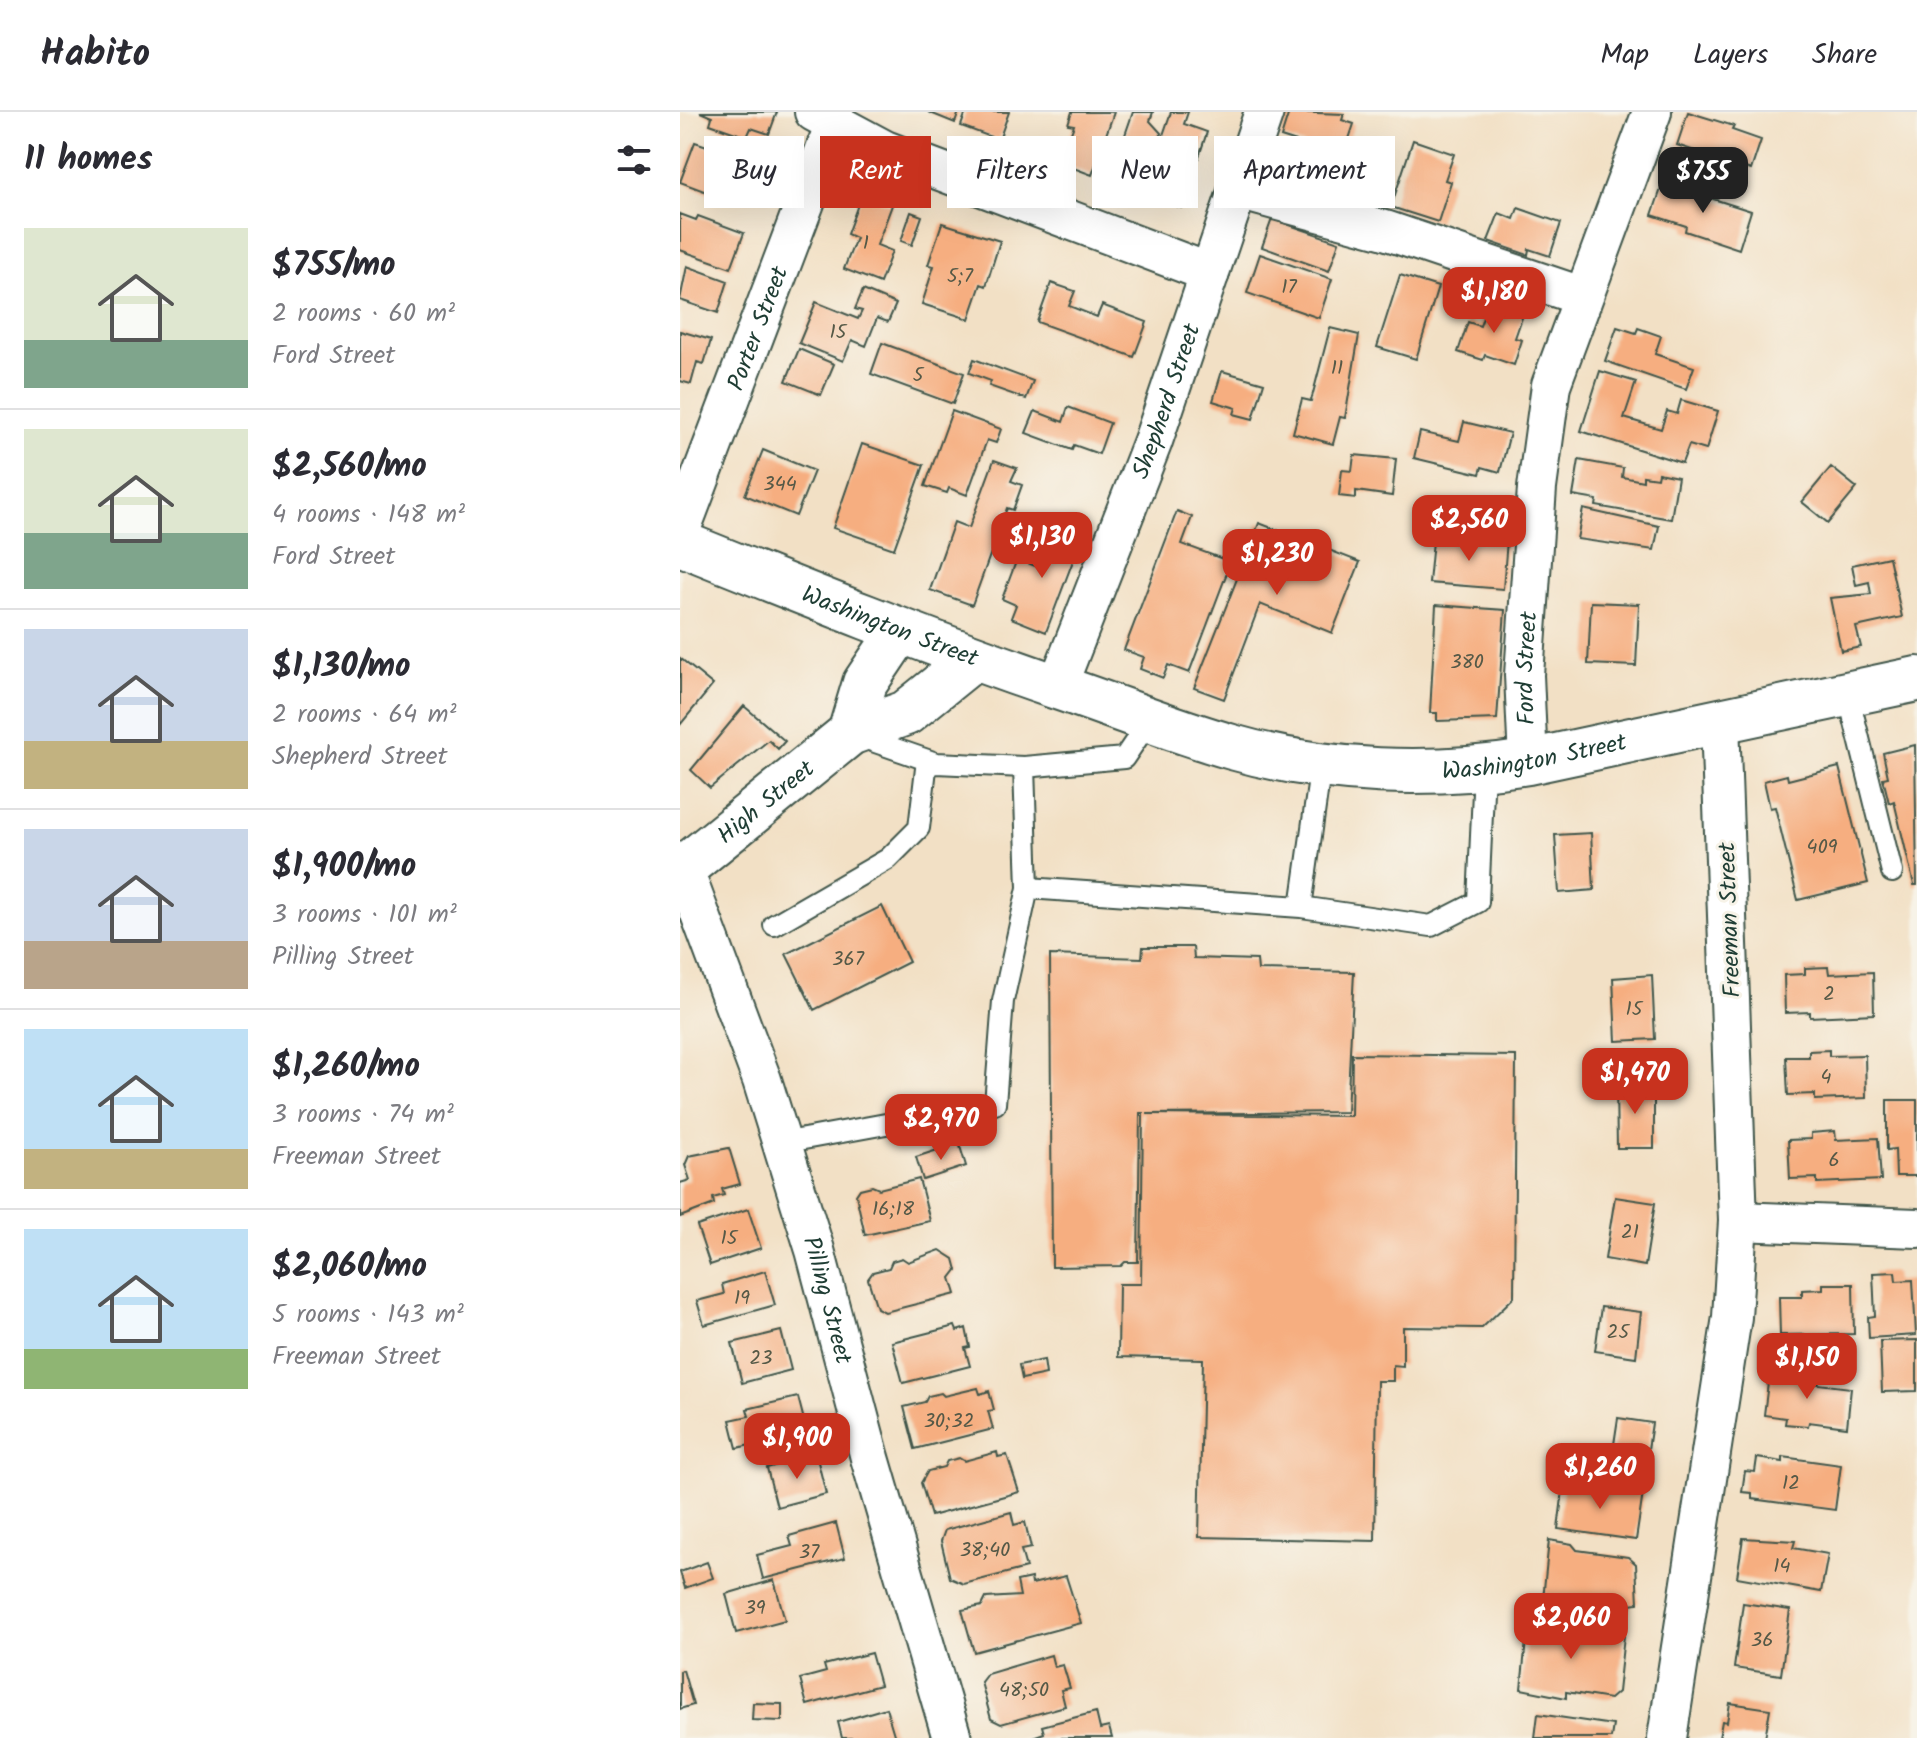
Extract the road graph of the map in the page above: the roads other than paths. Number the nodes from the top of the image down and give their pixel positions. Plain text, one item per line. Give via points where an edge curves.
1 (1264, 112) edge
2 (1652, 112) edge
3 (824, 119) edge
4 (1256, 136) edge
5 (1232, 208) edge
6 (1304, 208) edge
7 (1210, 273) junction
8 (1581, 296) junction
9 (680, 532) edge
10 (680, 543) edge
11 (900, 631) junction
12 (973, 659) junction
13 (1917, 679) edge
14 (1057, 687) junction
15 (1848, 694) junction
16 (1149, 721) junction
17 (1720, 721) junction
18 (850, 733) junction
19 (927, 760) junction
20 (1528, 762) junction
21 (1321, 764) junction
22 (1024, 767) junction
23 (1484, 769) junction
24 (682, 870) edge
25 (1892, 872) dead end
26 (1028, 888) junction
27 (1301, 907) junction
28 (774, 925) dead end
29 (782, 1143) junction
30 (1738, 1221) junction
31 (1917, 1228) edge
32 (952, 1738) edge
33 (1667, 1738) edge

1 - 4 street, Shepherd Street
2 - 8 street, Ford Street
3 - 7 street via 885,150
3 - 9 street, Porter Street
5 - 7 street, Shepherd Street
6 - 8 street
7 - 14 street, Shepherd Street via 1153,441
8 - 20 street, Ford Street via 1551,385 1543,435 1524,675
10 - 11 street, Washington Street
11 - 12 street, Washington Street
11 - 18 street via 865,683
12 - 14 street, Washington Street
12 - 18 street, High Street via 906,713
13 - 15 street, Washington Street
14 - 16 street, Washington Street
15 - 17 street, Washington Street
15 - 25 lane
16 - 21 street, Washington Street via 1233,748
16 - 22 lane via 1124,758
17 - 20 street, Washington Street
17 - 30 street, Freeman Street
18 - 19 lane
18 - 24 street, High Street
19 - 22 lane
19 - 28 lane via 919,828 888,859
20 - 23 street, Washington Street
21 - 23 street, Washington Street
21 - 27 lane
22 - 26 lane
23 - 27 lane via 1478,902 1431,926
24 - 29 street, Pilling Street
26 - 27 lane
26 - 29 lane via 1003,1001 995,1104
29 - 32 street, Pilling Street
30 - 31 street
30 - 33 street, Freeman Street via 1732,1317

